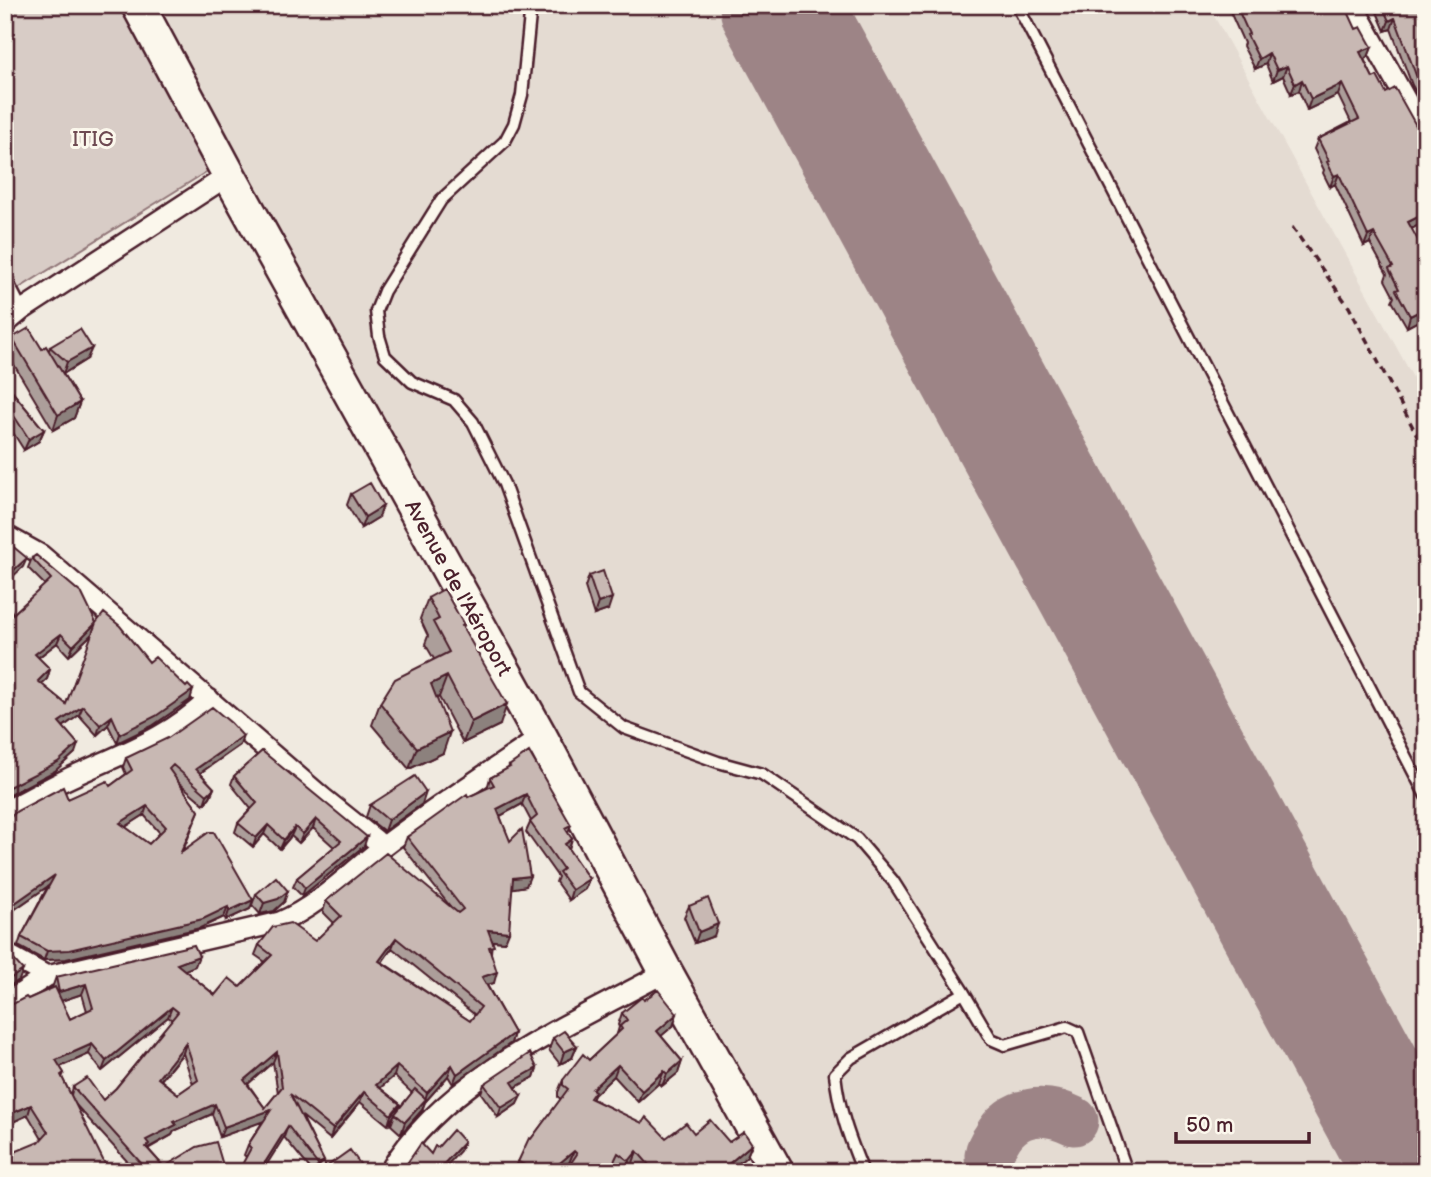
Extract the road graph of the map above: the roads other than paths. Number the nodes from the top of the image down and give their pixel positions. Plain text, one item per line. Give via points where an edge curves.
1 (138, 5) edge
2 (531, 5) edge
3 (1017, 5) edge
4 (1353, 5) edge
5 (1426, 136) edge
6 (229, 175) junction
7 (5, 277) edge
8 (23, 310) junction
9 (5, 324) edge
10 (5, 535) edge
11 (209, 699) junction
12 (541, 737) junction
13 (1426, 796) edge
14 (5, 811) edge
15 (383, 846) junction
16 (5, 953) edge
17 (666, 972) junction
18 (47, 976) junction
19 (964, 993) junction
20 (5, 1004) edge
21 (389, 1172) edge
22 (777, 1172) edge
23 (863, 1172) edge
24 (1127, 1172) edge

1 - 6 highway, Avenue de l'Aéroport
2 - 19 lane via 523,95 514,124 505,141 441,200 384,291 376,311 385,356 412,382 454,400 473,422 505,484 579,692 624,728 762,774 857,839 893,881
3 - 13 lane
4 - 5 street
6 - 8 street
6 - 12 highway, Avenue de l'Aéroport
7 - 8 lane
8 - 9 street
10 - 11 street via 41,555
11 - 14 street via 170,732
11 - 15 street
12 - 15 street
12 - 17 highway, Avenue de l'Aéroport
15 - 18 street via 311,906 280,922
16 - 18 street
17 - 21 street via 492,1068 424,1125
17 - 22 highway, Avenue de l'Aéroport
18 - 20 street
19 - 23 lane via 851,1058 835,1074 845,1129
19 - 24 lane via 991,1039 1005,1045 1067,1027 1078,1032

